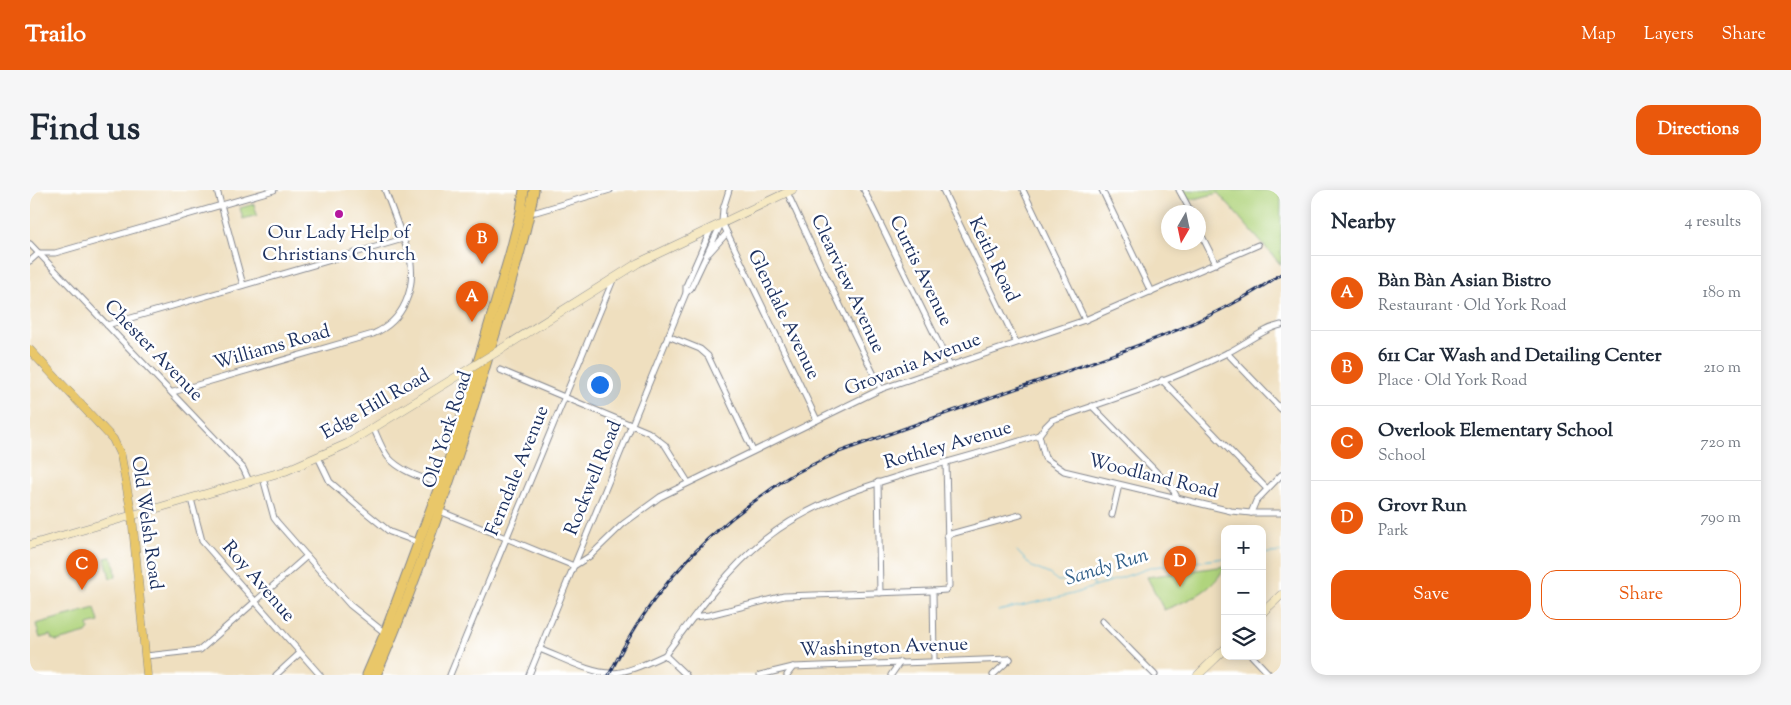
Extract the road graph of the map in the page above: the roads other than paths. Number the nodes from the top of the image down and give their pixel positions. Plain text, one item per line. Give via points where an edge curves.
1 (217, 190) edge
2 (274, 190) edge
3 (385, 190) edge
4 (524, 190) edge
5 (534, 190) edge
6 (610, 190) edge
7 (728, 190) edge
8 (864, 190) edge
9 (943, 190) edge
10 (1023, 190) edge
11 (1102, 190) edge
12 (1179, 190) edge
13 (789, 191) edge
14 (221, 205) junction
15 (1187, 205) edge
16 (526, 212) junction
17 (722, 222) junction
18 (711, 228) junction
19 (727, 233) junction
20 (404, 239) junction
21 (30, 244) edge
22 (1206, 244) edge
23 (1258, 245) dead end
24 (39, 253) junction
25 (704, 258) junction
26 (30, 261) edge
27 (1216, 264) junction
28 (614, 277) junction
29 (243, 285) junction
30 (1151, 292) junction
31 (686, 293) junction
32 (1085, 320) junction
33 (107, 325) junction
34 (1281, 325) edge
35 (668, 336) junction
36 (1016, 342) junction
37 (30, 350) edge
38 (1227, 353) junction
39 (950, 366) junction
40 (500, 370) dead end
41 (1162, 380) junction
42 (881, 389) junction
43 (173, 392) junction
44 (564, 397) junction
45 (1092, 406) junction
46 (1281, 409) edge
47 (817, 420) junction
48 (632, 425) junction
49 (374, 429) junction
50 (1039, 435) junction
51 (753, 451) junction
52 (318, 457) junction
53 (946, 462) junction
54 (1281, 475) edge
55 (263, 478) junction
56 (250, 482) junction
57 (688, 482) junction
58 (878, 482) junction
59 (440, 484) junction
60 (1119, 485) junction
61 (1266, 489) junction
62 (1178, 499) junction
63 (190, 500) junction
64 (436, 510) junction
65 (1251, 513) junction
66 (1281, 513) edge
67 (1020, 515) dead end
68 (1112, 515) dead end
69 (132, 516) junction
70 (947, 535) junction
71 (507, 538) junction
72 (422, 544) junction
73 (30, 546) edge
74 (307, 556) junction
75 (574, 566) junction
76 (933, 591) junction
77 (880, 593) junction
78 (1281, 595) edge
79 (254, 602) junction
80 (1266, 609) edge
81 (694, 617) junction
82 (1102, 621) dead end
83 (388, 636) junction
84 (539, 648) junction
85 (300, 653) junction
86 (1221, 654) edge
87 (665, 655) junction
88 (146, 656) junction
89 (934, 660) junction
90 (1256, 660) edge
91 (900, 662) junction
92 (793, 667) junction
93 (147, 675) edge
94 (276, 675) edge
95 (320, 675) edge
96 (367, 675) edge
97 (376, 675) edge
98 (450, 675) edge
99 (529, 675) edge
100 (686, 675) edge
101 (760, 675) edge
102 (787, 675) edge
103 (891, 675) edge
104 (993, 675) edge
105 (1155, 675) edge
106 (1198, 675) edge
107 (1270, 675) edge

1 - 14 street
2 - 14 street
3 - 20 street
4 - 16 highway, Old York Road
5 - 16 highway, Old York Road
6 - 16 street via 545,210
7 - 17 street, Rockwell Road
8 - 39 street, Curtis Avenue
9 - 36 street, Keith Road
10 - 32 street
11 - 30 street
12 - 15 street
13 - 17 street, Edge Hill Road
13 - 42 street, Clearview Avenue via 822,268
14 - 24 street via 55,253
14 - 29 street
16 - 59 highway, Old York Road via 510,254
16 - 64 highway, Old York Road via 476,399
17 - 18 street, Edge Hill Road
17 - 19 street, Glendale Avenue
17 - 25 street, Rockwell Road
18 - 28 street, Edge Hill Road
18 - 31 street, Rockwell Road via 686,286
19 - 25 street, Rockwell Road
19 - 47 street, Glendale Avenue
20 - 29 street
20 - 43 street, Williams Road via 412,267 411,289 402,311 379,332
21 - 24 street, Chester Avenue
22 - 27 street
23 - 27 street, Grovania Avenue
24 - 26 street
24 - 33 street, Chester Avenue
25 - 31 street, Rockwell Road
27 - 30 street, Grovania Avenue
28 - 44 street, Ferndale Avenue
28 - 49 street, Edge Hill Road, bridge
29 - 33 street
30 - 32 street, Grovania Avenue
31 - 35 street, Rockwell Road
32 - 36 street, Grovania Avenue
33 - 43 street, Chester Avenue
34 - 38 street, Rothley Avenue
35 - 48 street, Rockwell Road
35 - 51 street via 708,356
36 - 39 street, Grovania Avenue
37 - 69 main road, Old Welsh Road via 117,444
38 - 41 street, Rothley Avenue
38 - 46 street
39 - 42 street, Grovania Avenue
40 - 44 street
41 - 45 street, Rothley Avenue
41 - 61 street
42 - 47 street, Grovania Avenue
43 - 56 street, Chester Avenue via 242,468
44 - 48 street
44 - 71 street, Ferndale Avenue
45 - 50 street, Rothley Avenue via 1052,420
45 - 62 street via 1172,488
47 - 51 street, Grovania Avenue
48 - 57 street via 648,432 665,446
48 - 75 street, Rockwell Road
49 - 52 street, Edge Hill Road
49 - 59 street via 388,458 409,472
50 - 53 street, Rothley Avenue
50 - 60 street, Woodland Road via 1046,458 1054,465 1064,471
51 - 57 street, Grovania Avenue
52 - 55 street, Edge Hill Road
52 - 72 street via 330,482 358,506 390,532
53 - 58 street, Rothley Avenue
53 - 70 street
54 - 61 street
55 - 56 street, Edge Hill Road
55 - 74 street via 274,518
56 - 63 street, Edge Hill Road
57 - 75 street, Grovania Avenue via 645,507 590,556
58 - 77 street
58 - 81 street, Rothley Avenue via 820,506 762,541
59 - 64 highway, Old York Road
60 - 62 street, Woodland Road
60 - 68 street
61 - 65 street
62 - 65 street, Woodland Road
63 - 69 street, Edge Hill Road
63 - 79 street, Roy Avenue via 202,541
64 - 71 street
64 - 72 highway, Old York Road
65 - 66 street, Woodland Road
67 - 70 street
69 - 73 street, Edge Hill Road
69 - 88 main road, Old Welsh Road
70 - 76 street via 948,589
71 - 75 street
71 - 98 street, Ferndale Avenue
72 - 83 highway, Old York Road
74 - 79 street
74 - 83 street via 350,605
75 - 84 street, Rockwell Road
76 - 77 street
76 - 89 street
77 - 81 street via 784,596
78 - 80 street
79 - 85 street, Roy Avenue
79 - 88 street via 200,650
81 - 87 street, Rothley Avenue
82 - 105 street
83 - 96 highway, Old York Road
83 - 97 highway, Old York Road
84 - 87 street via 600,672 612,673
84 - 99 street, Rockwell Road
85 - 94 street
85 - 95 street, Roy Avenue
86 - 106 street
87 - 100 street
88 - 93 main road, Old Welsh Road
89 - 91 street, Washington Avenue
89 - 104 street, Washington Avenue via 1010,659
90 - 107 street
91 - 92 street, Washington Avenue
91 - 103 street
92 - 101 street, Washington Avenue
92 - 102 street

